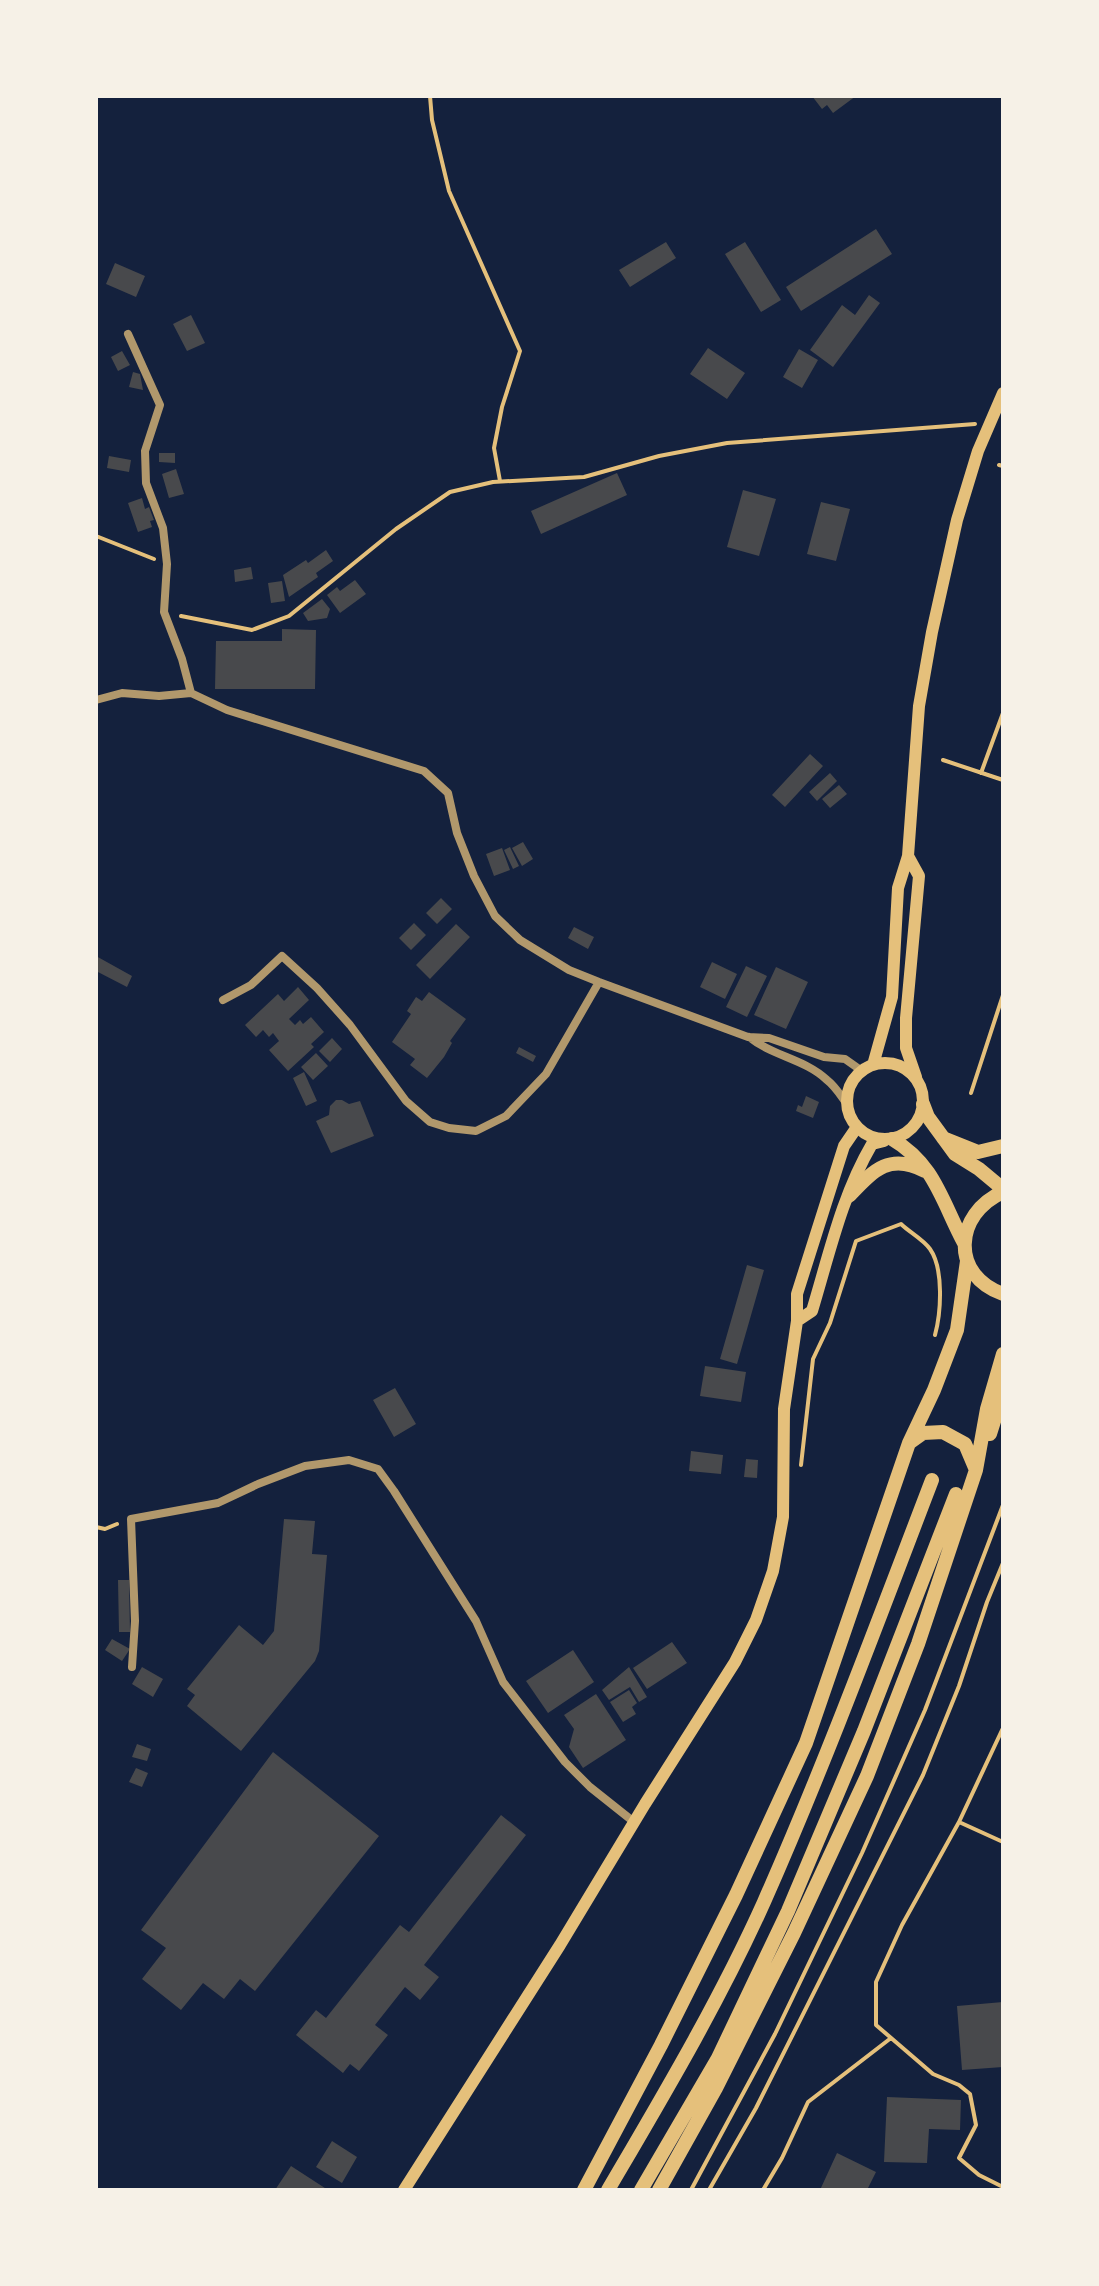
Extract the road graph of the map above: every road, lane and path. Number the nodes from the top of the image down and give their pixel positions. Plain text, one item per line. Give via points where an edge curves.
1 (430, 96) edge
2 (128, 334) dead end
3 (1003, 393) edge
4 (990, 424) junction
5 (500, 481) junction
6 (96, 536) edge
7 (167, 564) junction
8 (164, 612) junction
9 (191, 693) junction
10 (96, 700) edge
11 (1003, 713) edge
12 (943, 760) dead end
13 (981, 773) junction
14 (1003, 780) edge
15 (908, 856) junction
16 (599, 982) junction
17 (1003, 995) edge
18 (223, 1000) dead end
19 (748, 1037) junction
20 (868, 1068) junction
21 (917, 1081) junction
22 (971, 1093) dead end
23 (847, 1104) junction
24 (923, 1104) junction
25 (857, 1127) junction
26 (943, 1138) junction
27 (892, 1139) junction
28 (1003, 1146) edge
29 (932, 1175) junction
30 (1003, 1190) edge
31 (849, 1196) junction
32 (964, 1244) junction
33 (967, 1261) junction
34 (1003, 1294) edge
35 (797, 1321) junction
36 (933, 1343) dead end
37 (1003, 1354) edge
38 (1003, 1393) edge
39 (909, 1443) junction
40 (978, 1463) junction
41 (801, 1475) dead end
42 (932, 1480) dead end
43 (956, 1494) dead end
44 (1003, 1505) edge
45 (131, 1519) junction
46 (96, 1527) edge
47 (1003, 1563) edge
48 (132, 1667) dead end
49 (1003, 1728) edge
50 (634, 1822) junction
51 (959, 1822) junction
52 (1003, 1842) edge
53 (891, 2038) junction
54 (1002, 2185) edge
55 (404, 2190) edge
56 (584, 2190) edge
57 (608, 2190) edge
58 (641, 2190) edge
59 (659, 2190) edge
60 (691, 2190) edge
61 (709, 2190) edge
62 (763, 2190) edge

1 - 5 path via 449,191 520,351 494,448
2 - 7 street via 160,405 145,451 146,483 163,528
3 - 4 main road
4 - 5 path via 727,443 584,477
4 - 15 main road via 957,520 932,632 919,706
5 - 8 path via 450,492 289,616 252,630
6 - 7 path
7 - 8 street
8 - 9 street
9 - 10 street via 122,693
9 - 16 street via 227,710 424,771 448,793 457,833 495,916 520,940
11 - 13 path
12 - 13 path
13 - 14 path
15 - 20 main road via 898,888 892,997
15 - 21 main road via 919,876 906,1018 906,1048
16 - 18 street via 546,1074 506,1116 476,1131 430,1122 406,1101 350,1025 282,956 251,985
16 - 19 street
17 - 22 path
19 - 20 street via 769,1038
19 - 23 street via 826,1079
20 - 21 main road via 898,1066
20 - 23 main road via 854,1080
21 - 24 main road
23 - 25 main road
24 - 26 highway
24 - 27 main road via 913,1127
25 - 27 main road via 867,1135
25 - 35 main road via 844,1146 797,1294
26 - 28 highway via 978,1152
26 - 30 highway via 955,1154
27 - 29 highway
27 - 31 main road via 872,1144
29 - 31 highway via 910,1163 894,1162 872,1172
29 - 32 highway
30 - 32 highway via 976,1210
31 - 35 main road via 812,1311
32 - 33 highway
33 - 34 highway via 977,1278
33 - 39 highway via 957,1330
35 - 50 main road via 784,1409 783,1517 773,1571 735,1662
36 - 41 path via 940,1278 930,1249 901,1224 856,1241 813,1359
37 - 40 highway
38 - 40 highway
39 - 40 highway via 923,1433 943,1432 965,1444
39 - 56 highway via 806,1743 661,2045
40 - 59 highway via 867,1776 794,1933
42 - 57 highway via 763,1904 691,2050
43 - 58 highway via 788,1911 718,2058
44 - 60 path via 925,1710 862,1853 775,2034
45 - 46 path
45 - 48 street
45 - 50 street via 218,1503 305,1466 349,1460 378,1469 476,1621 503,1682 565,1762
47 - 61 path via 923,1775 756,2108
49 - 51 path
50 - 55 main road
51 - 52 path
51 - 53 path via 876,1982 876,2025
53 - 54 path via 933,2074 970,2094 976,2125 959,2158
53 - 62 path via 808,2102

